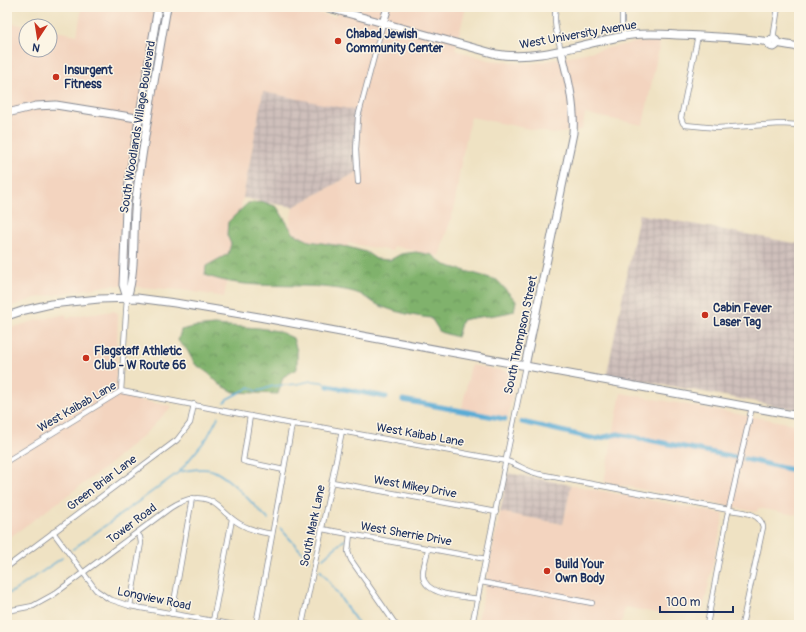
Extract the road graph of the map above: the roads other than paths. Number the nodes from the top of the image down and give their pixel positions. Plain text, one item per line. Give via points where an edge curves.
1 (158, 7) edge
2 (168, 7) edge
3 (325, 7) edge
4 (388, 7) edge
5 (556, 7) edge
6 (622, 7) edge
7 (778, 7) edge
8 (383, 23) junction
9 (698, 35) junction
10 (624, 36) junction
11 (773, 42) junction
12 (799, 47) edge
13 (561, 50) junction
14 (7, 114) edge
15 (140, 119) junction
16 (148, 120) junction
17 (799, 125) edge
18 (358, 182) dead end
19 (127, 298) junction
20 (7, 316) edge
21 (526, 366) junction
22 (121, 391) junction
23 (194, 404) junction
24 (752, 407) junction
25 (250, 416) junction
26 (799, 416) edge
27 (292, 424) junction
28 (342, 431) junction
29 (7, 461) edge
30 (506, 461) junction
31 (284, 470) junction
32 (332, 482) junction
33 (192, 498) junction
34 (729, 510) junction
35 (496, 512) junction
36 (232, 519) junction
37 (322, 529) junction
38 (53, 532) junction
39 (137, 533) junction
40 (272, 534) junction
41 (350, 534) junction
42 (428, 549) junction
43 (486, 559) junction
44 (7, 567) edge
45 (83, 574) junction
46 (481, 582) junction
47 (478, 599) junction
48 (592, 603) dead end
49 (130, 606) junction
50 (7, 611) edge
51 (172, 614) junction
52 (213, 621) junction
53 (303, 624) edge
54 (235, 625) edge
55 (256, 625) edge
56 (310, 625) edge
57 (396, 625) edge
58 (472, 625) edge
59 (707, 625) edge
60 (742, 625) edge

1 - 15 street, South Woodlands Village Boulevard
2 - 16 street, South Woodlands Village Boulevard
3 - 8 street, West University Avenue
4 - 8 street
5 - 13 street via 555,27
6 - 10 street
7 - 11 street
8 - 13 street, West University Avenue via 504,56 528,57
8 - 18 street via 358,117
9 - 10 street, West University Avenue
9 - 11 street, West University Avenue via 731,36
9 - 17 street via 681,118 685,125 717,128
10 - 13 street, West University Avenue
11 - 12 street, West University Avenue
13 - 21 street, South Thompson Street via 573,101 573,133
14 - 15 street via 36,106 56,105
15 - 16 street
15 - 19 street, South Woodlands Village Boulevard via 126,209 123,285
16 - 19 street, South Woodlands Village Boulevard via 136,200 131,284
19 - 20 street via 50,304
19 - 21 street via 214,309
19 - 22 street, South Woodlands Village Boulevard
21 - 24 street
21 - 30 street, South Thompson Street
22 - 23 street, West Kaibab Lane
22 - 29 street, West Kaibab Lane
23 - 25 street, West Kaibab Lane
23 - 38 street, Green Briar Lane via 190,423 177,440
24 - 26 street
24 - 34 street
25 - 27 street, West Kaibab Lane
25 - 31 street via 243,461
27 - 28 street, West Kaibab Lane
27 - 31 street
28 - 30 street, West Kaibab Lane
28 - 32 street, South Mark Lane
30 - 34 street, West Kaibab Lane via 539,474
30 - 35 street, South Thompson Street
31 - 40 street
32 - 35 street, West Mikey Drive
32 - 37 street, South Mark Lane
33 - 36 street via 212,502
33 - 39 street, Tower Road via 176,504
33 - 51 street
34 - 59 street
34 - 60 street, West Kaibab Lane via 755,515 761,520 763,527
35 - 43 street, South Thompson Street
36 - 40 street via 247,528
36 - 52 street
37 - 41 street, West Sherrie Drive
37 - 53 street, South Mark Lane
38 - 44 street, Green Briar Lane
38 - 45 street, Longview Road
39 - 45 street, Tower Road
39 - 49 street via 142,543
40 - 55 street
41 - 42 street, West Sherrie Drive
41 - 57 street via 348,552 351,560
42 - 43 street, West Sherrie Drive
42 - 47 street via 423,579 430,588 438,592
43 - 46 street, South Thompson Street
45 - 49 street, Longview Road via 102,595
45 - 50 street, Tower Road via 40,603
46 - 47 street, South Thompson Street
46 - 48 street
47 - 58 street, South Thompson Street
49 - 51 street, Longview Road
51 - 52 street, Longview Road
52 - 54 street, Longview Road
53 - 56 street

